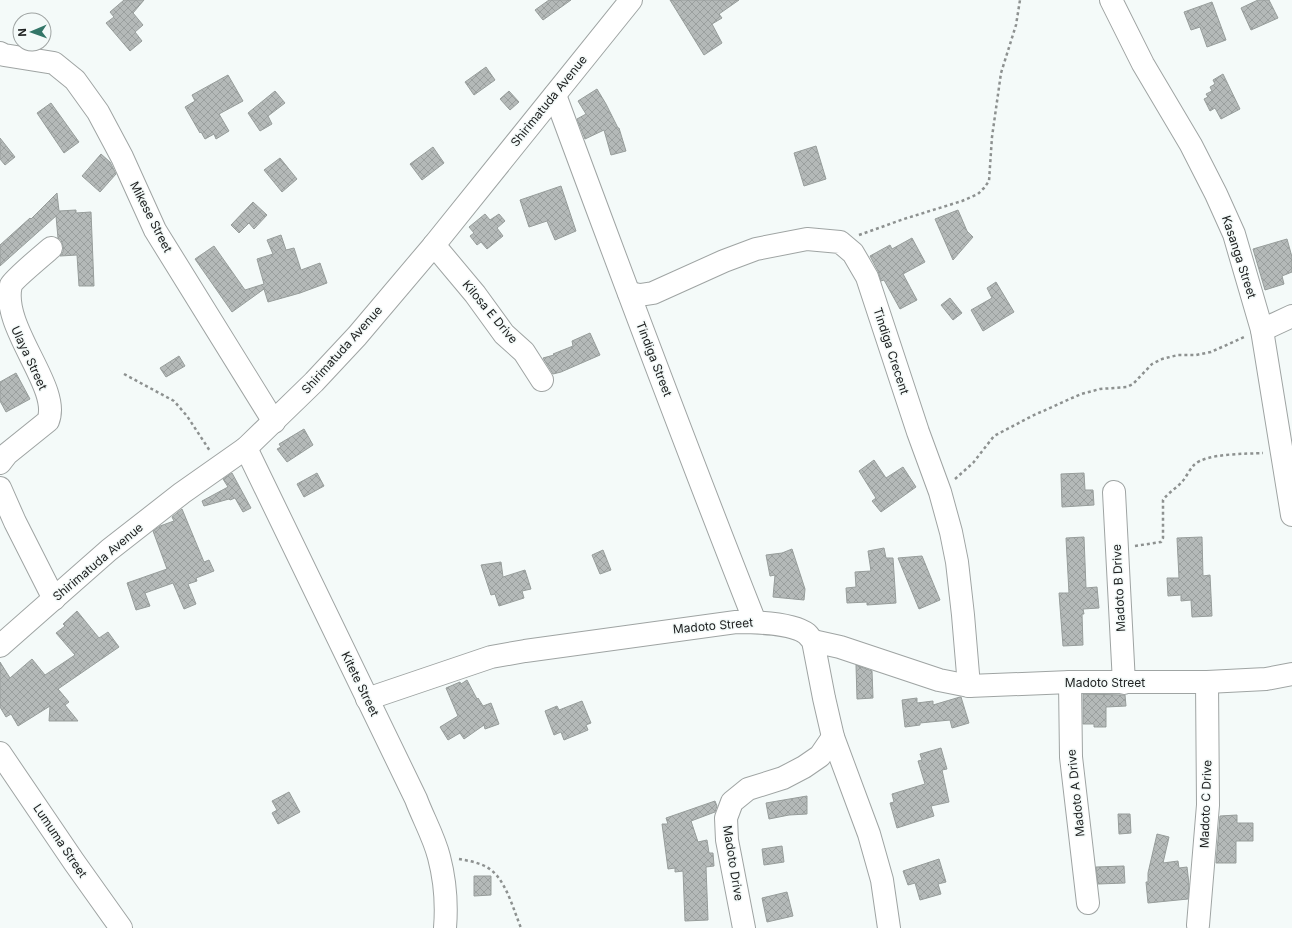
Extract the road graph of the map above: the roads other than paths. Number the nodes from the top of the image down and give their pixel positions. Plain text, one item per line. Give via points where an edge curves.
1 (631, 0) edge
2 (1111, 0) edge
3 (0, 53) edge
4 (555, 95) junction
5 (434, 245) junction
6 (51, 248) dead end
7 (629, 293) junction
8 (1292, 316) edge
9 (1262, 330) junction
10 (542, 380) dead end
11 (274, 422) junction
12 (246, 448) junction
13 (2, 453) edge
14 (0, 488) edge
15 (1114, 492) dead end
16 (1292, 515) edge
17 (54, 599) junction
18 (755, 622) junction
19 (813, 641) junction
20 (0, 646) edge
21 (1292, 674) edge
22 (1070, 682) junction
23 (1207, 682) junction
24 (1124, 683) junction
25 (968, 686) junction
26 (367, 700) junction
27 (834, 737) junction
28 (0, 753) edge
29 (1088, 903) dead end
30 (1198, 925) dead end
31 (121, 928) edge
32 (445, 928) edge
33 (744, 928) edge
34 (889, 928) edge

1 - 4 street, Shirimatuda Avenue
2 - 9 street, Kasanga Street via 1143,64 1191,145 1216,194 1234,234
3 - 11 street, Mikese Street via 54,63 75,80 98,112 122,157 155,230
4 - 5 street, Shirimatuda Avenue
4 - 7 street, Tindiga Street
5 - 10 street, Kilosa E Drive via 504,334 524,352
5 - 11 street, Shirimatuda Avenue via 357,336
6 - 13 street, Ulaya Street via 11,284 7,302 10,317 44,390 51,414 48,421
7 - 18 street, Tindiga Street
7 - 25 street, Tindiga Crecent via 653,293 756,249 807,239 840,242 854,252 867,277 940,492 951,532 957,562
8 - 9 street
9 - 16 street, Kasanga Street
11 - 12 street, Shirimatuda Avenue
12 - 17 street, Shirimatuda Avenue via 182,493 109,550
12 - 26 street, Kitete Street
14 - 17 street
15 - 24 street, Madoto B Drive
17 - 20 street, Shirimatuda Avenue
18 - 19 street, Madoto Street via 794,628 807,634
18 - 26 street, Madoto Street via 680,628 491,657
19 - 25 street, Madoto Street via 840,647 939,680
19 - 27 street
21 - 23 street, Madoto Street via 1266,679
22 - 24 street, Madoto Street
22 - 25 street, Madoto Street
22 - 29 street, Madoto A Drive via 1071,757
23 - 24 street, Madoto Street
23 - 30 street, Madoto C Drive via 1208,805
26 - 32 street, Kitete Street via 416,799 438,856 446,898
27 - 33 street, Madoto Drive via 820,756 804,767 783,778 748,789 732,802 726,818 727,840
27 - 34 street via 869,834 882,880
28 - 31 street, Lumuma Street

